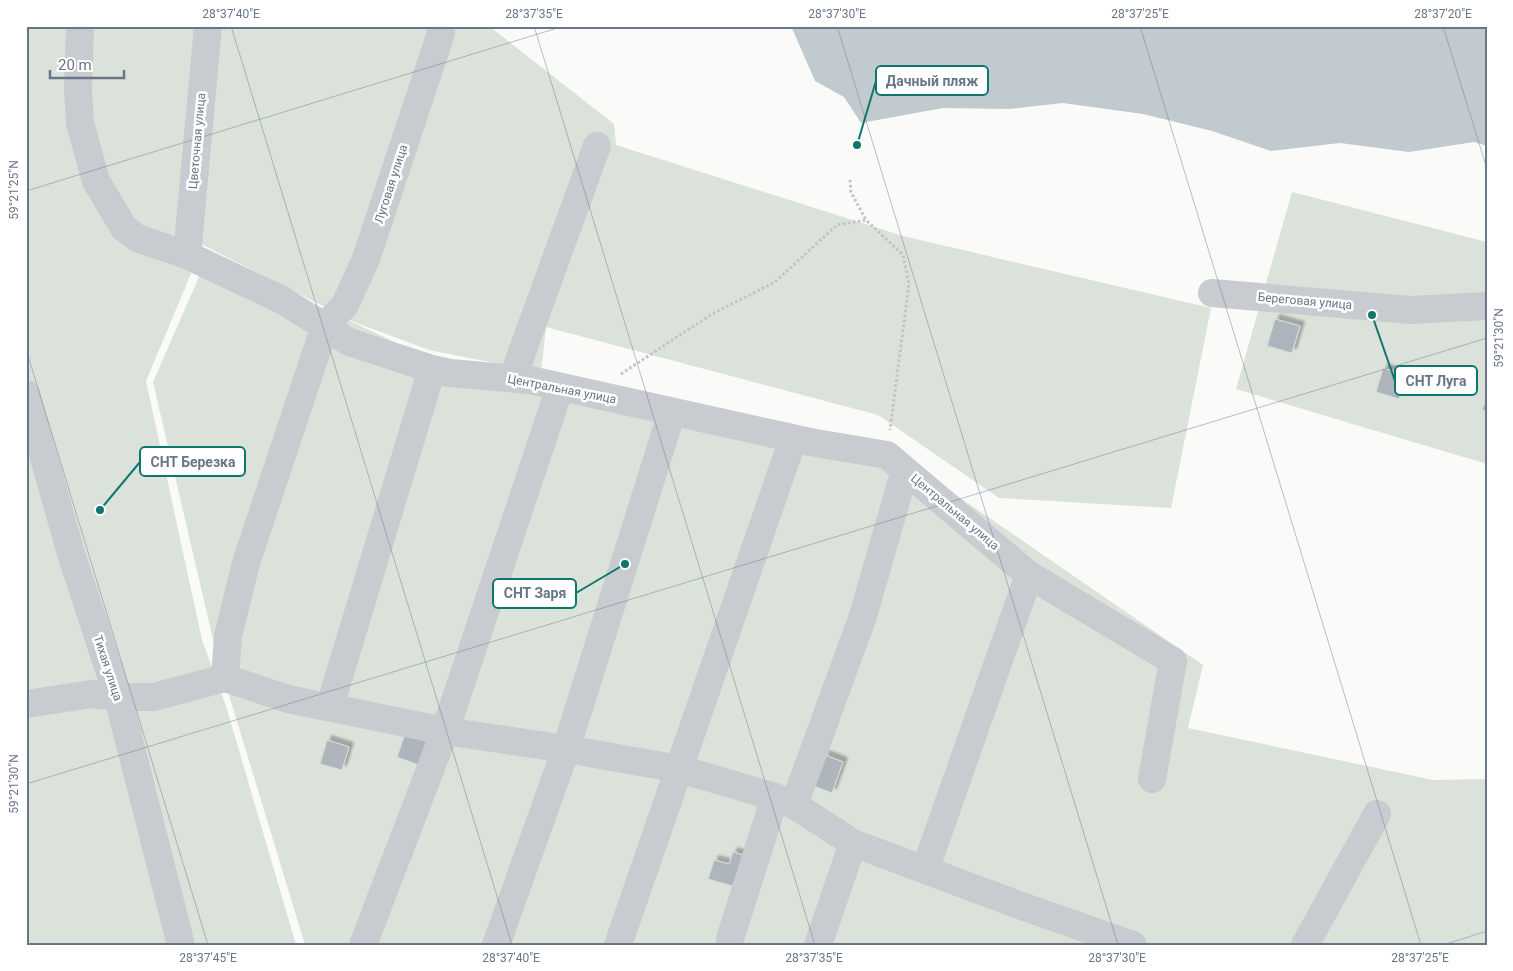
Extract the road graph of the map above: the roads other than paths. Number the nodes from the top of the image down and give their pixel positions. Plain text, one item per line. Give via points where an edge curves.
1 (80, 26) edge
2 (208, 26) edge
3 (442, 33) dead end
4 (597, 146) dead end
5 (187, 255) junction
6 (1212, 293) dead end
7 (1487, 306) edge
8 (325, 326) junction
9 (432, 369) junction
10 (514, 378) junction
11 (560, 387) junction
12 (26, 394) edge
13 (672, 412) junction
14 (792, 439) junction
15 (896, 463) junction
16 (1030, 575) junction
17 (225, 678) junction
18 (118, 697) junction
19 (26, 704) edge
20 (330, 706) junction
21 (445, 731) junction
22 (566, 749) junction
23 (680, 769) junction
24 (1152, 779) dead end
25 (785, 801) junction
26 (1377, 814) dead end
27 (853, 843) junction
28 (924, 870) junction
29 (730, 939) dead end
30 (181, 945) edge
31 (363, 945) edge
32 (496, 945) edge
33 (618, 945) edge
34 (818, 945) edge
35 (1133, 945) edge
36 (1305, 945) edge

1 - 5 street, Центральная улица via 80,123 96,181 124,228 137,238
2 - 5 street, Цветочная улица
3 - 8 street, Луговая улица via 366,259 345,305
4 - 10 street
5 - 8 street, Центральная улица via 282,300
6 - 7 street, Береговая улица via 1410,310
8 - 9 street, Центральная улица via 350,342
8 - 17 street via 246,563 228,636
9 - 10 street, Центральная улица
9 - 20 street
10 - 11 street, Центральная улица
11 - 13 street, Центральная улица
11 - 21 street
12 - 18 street, Тихая улица via 72,557
13 - 14 street, Центральная улица
13 - 22 street
14 - 15 street, Центральная улица
14 - 23 street
15 - 16 street, Центральная улица
15 - 25 street via 863,616
16 - 24 street, Центральная улица via 1172,661
16 - 28 street
17 - 18 street via 154,697
17 - 20 street via 288,698
18 - 19 street via 92,694
18 - 30 street, Тихая улица
20 - 21 street
21 - 22 street
21 - 31 street
22 - 23 street
22 - 32 street
23 - 25 street
23 - 33 street
25 - 27 street
25 - 29 street
26 - 36 street
27 - 28 street
27 - 34 street
28 - 35 street

